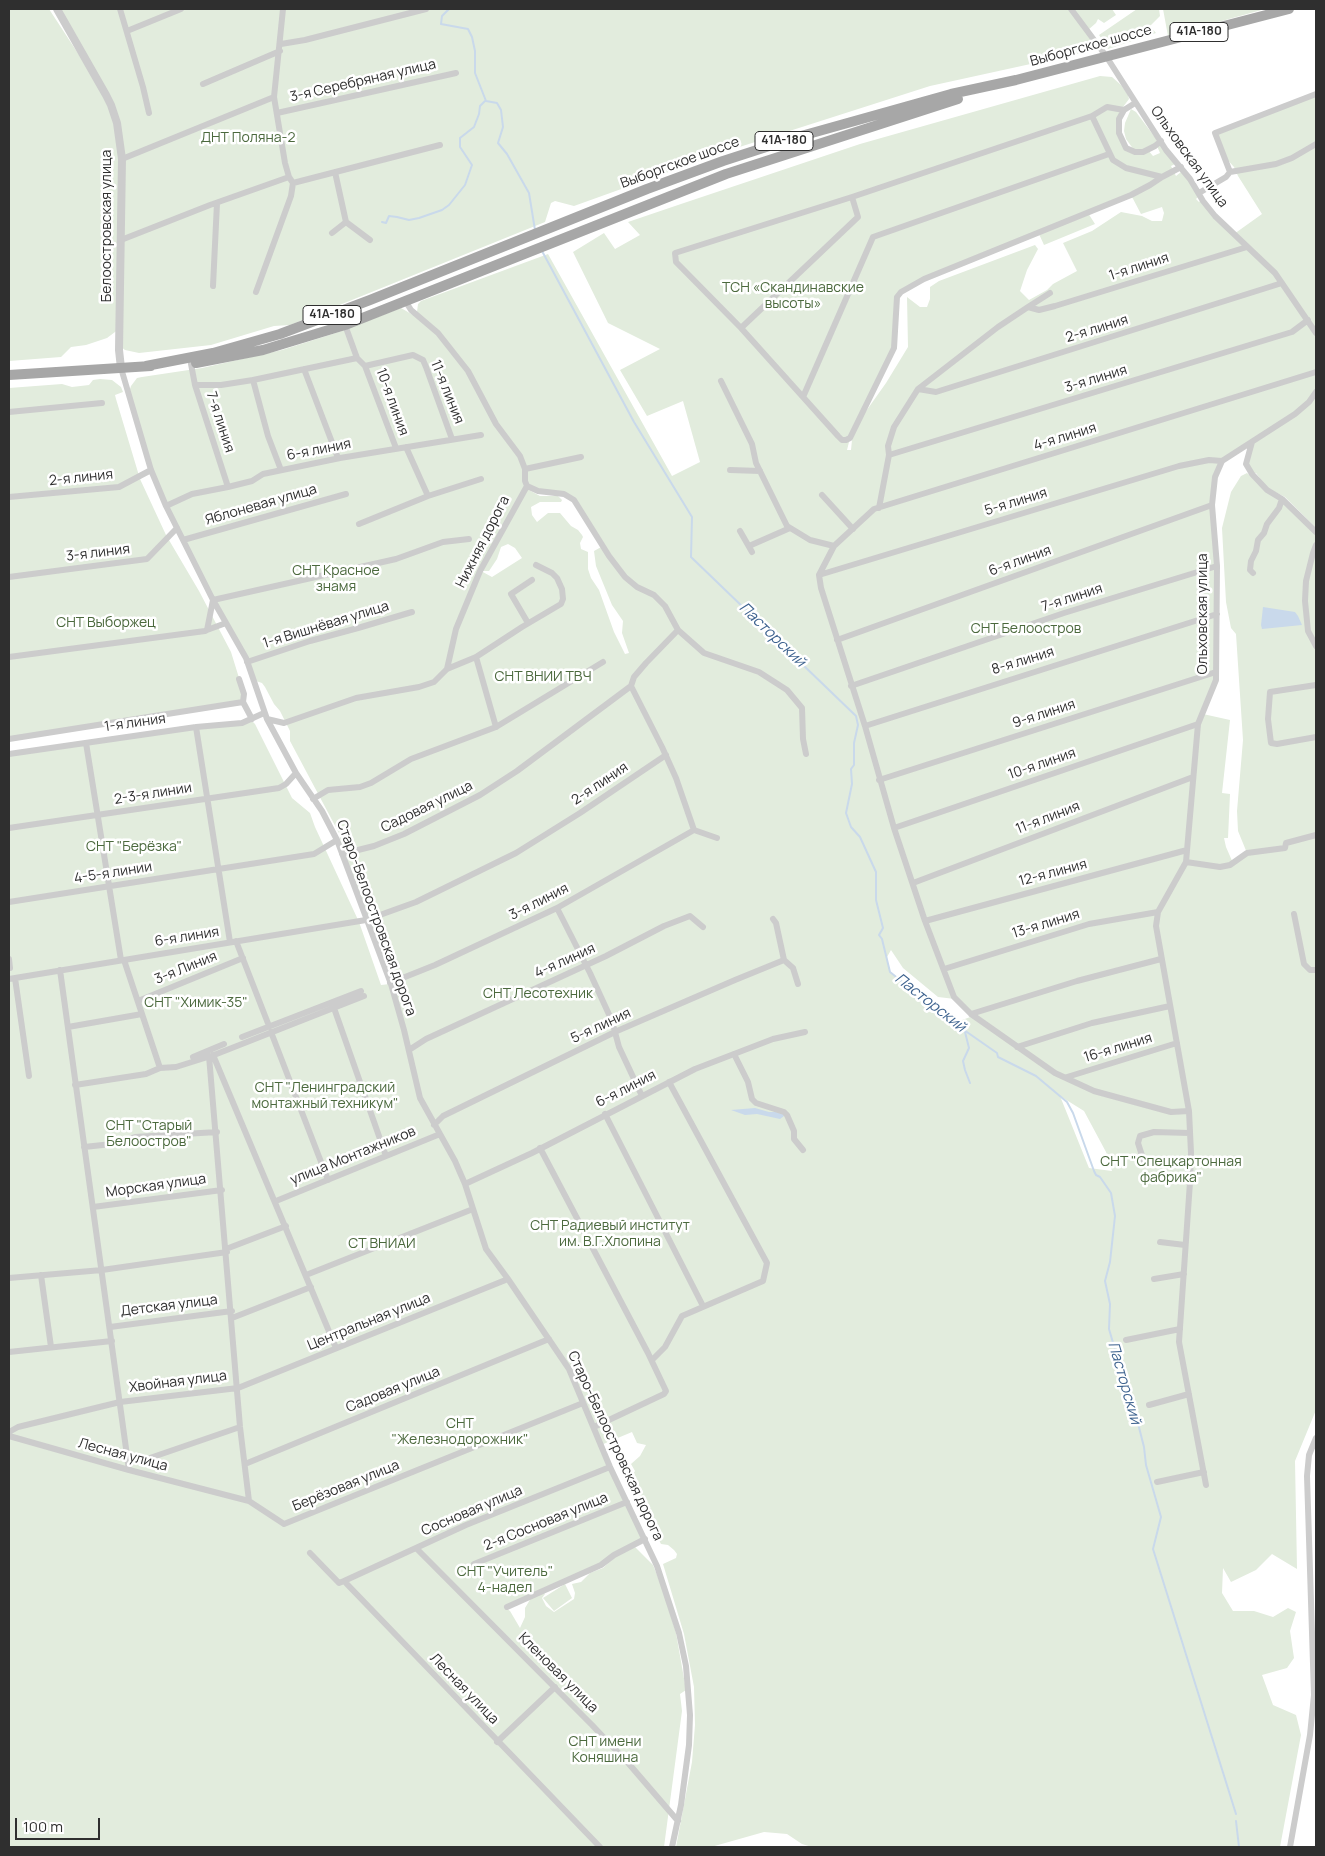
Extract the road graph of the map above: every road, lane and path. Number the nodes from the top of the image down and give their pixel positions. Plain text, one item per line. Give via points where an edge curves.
1 (58, 9) edge
2 (120, 9) edge
3 (182, 9) edge
4 (283, 9) edge
5 (426, 9) edge
6 (1071, 9) edge
7 (1289, 9) edge
8 (127, 31) junction
9 (280, 47) junction
10 (1106, 56) junction
11 (456, 73) dead end
12 (1016, 80) junction
13 (203, 84) dead end
14 (1316, 94) edge
15 (274, 97) junction
16 (1135, 103) junction
17 (1124, 110) junction
18 (149, 113) dead end
19 (277, 113) junction
20 (1092, 116) junction
21 (1161, 141) junction
22 (1316, 144) edge
23 (440, 145) dead end
24 (1109, 154) junction
25 (122, 159) junction
26 (1180, 167) junction
27 (335, 172) junction
28 (1230, 172) junction
29 (1162, 177) junction
30 (291, 180) junction
31 (1199, 193) junction
32 (852, 197) junction
33 (217, 203) junction
34 (346, 222) junction
35 (332, 233) dead end
36 (121, 240) junction
37 (370, 240) dead end
38 (1247, 247) junction
39 (1282, 283) junction
40 (213, 286) dead end
41 (256, 292) dead end
42 (1050, 293) dead end
43 (406, 302) junction
44 (1028, 307) junction
45 (1308, 320) junction
46 (345, 324) junction
47 (741, 328) junction
48 (1316, 333) edge
49 (357, 358) junction
50 (191, 364) junction
51 (146, 366) junction
52 (365, 366) junction
53 (121, 368) junction
54 (304, 369) junction
55 (1316, 372) edge
56 (9, 375) edge
57 (252, 380) junction
58 (721, 381) dead end
59 (195, 385) junction
60 (918, 389) junction
61 (1316, 392) edge
62 (802, 398) junction
63 (102, 403) dead end
64 (9, 412) edge
65 (481, 436) dead end
66 (452, 439) junction
67 (1252, 442) junction
68 (406, 447) junction
69 (396, 448) junction
70 (889, 455) junction
71 (580, 457) dead end
72 (338, 458) junction
73 (1222, 461) junction
74 (525, 469) junction
75 (151, 470) junction
76 (280, 470) junction
77 (730, 470) dead end
78 (760, 471) junction
79 (481, 479) dead end
80 (527, 486) junction
81 (228, 487) junction
82 (346, 494) dead end
83 (428, 496) junction
84 (822, 496) dead end
85 (9, 498) edge
86 (1282, 499) junction
87 (1212, 504) junction
88 (166, 506) junction
89 (879, 508) junction
90 (359, 524) dead end
91 (176, 528) junction
92 (790, 528) junction
93 (853, 529) junction
94 (740, 531) dead end
95 (1316, 532) edge
96 (469, 539) dead end
97 (183, 540) junction
98 (1316, 545) edge
99 (834, 546) junction
100 (536, 565) dead end
101 (1217, 566) junction
102 (1252, 573) dead end
103 (819, 575) junction
104 (9, 577) edge
105 (532, 580) dead end
106 (213, 600) junction
107 (412, 612) dead end
108 (1217, 614) junction
109 (226, 622) junction
110 (528, 623) junction
111 (208, 630) junction
112 (678, 630) junction
113 (837, 640) junction
114 (1316, 646) edge
115 (9, 657) edge
116 (476, 658) junction
117 (450, 660) junction
118 (247, 662) junction
119 (603, 662) dead end
120 (456, 664) junction
121 (447, 669) junction
122 (1216, 672) junction
123 (239, 679) dead end
124 (1316, 685) edge
125 (631, 686) junction
126 (851, 686) junction
127 (243, 702) junction
128 (265, 716) junction
129 (252, 719) junction
130 (1198, 724) junction
131 (865, 726) junction
132 (196, 727) junction
133 (496, 727) junction
134 (1316, 737) edge
135 (9, 739) edge
136 (86, 743) junction
137 (9, 754) edge
138 (806, 754) dead end
139 (666, 755) junction
140 (296, 773) junction
141 (1193, 777) junction
142 (879, 780) junction
143 (207, 798) junction
144 (313, 799) junction
145 (97, 815) junction
146 (9, 828) edge
147 (894, 828) junction
148 (694, 830) junction
149 (1316, 836) edge
150 (717, 838) dead end
151 (337, 840) junction
152 (1187, 850) junction
153 (342, 854) junction
154 (1186, 862) junction
155 (218, 869) junction
156 (912, 883) junction
157 (109, 886) junction
158 (9, 902) edge
159 (556, 908) junction
160 (1158, 912) junction
161 (1294, 914) dead end
162 (774, 919) dead end
163 (366, 920) junction
164 (925, 921) junction
165 (703, 927) dead end
166 (233, 942) junction
167 (243, 958) junction
168 (9, 959) edge
169 (1161, 959) junction
170 (122, 960) junction
171 (784, 960) junction
172 (585, 966) junction
173 (10, 968) dead end
174 (944, 969) junction
175 (60, 970) junction
176 (1316, 970) edge
177 (12, 978) edge
178 (390, 983) junction
179 (798, 984) dead end
180 (138, 1001) junction
181 (1170, 1006) junction
182 (334, 1008) junction
183 (142, 1014) junction
184 (971, 1014) junction
185 (68, 1027) junction
186 (270, 1029) junction
187 (804, 1032) dead end
188 (614, 1033) junction
189 (242, 1037) dead end
190 (1177, 1043) junction
191 (224, 1044) dead end
192 (1017, 1047) junction
193 (409, 1050) junction
194 (210, 1054) junction
195 (734, 1054) junction
196 (188, 1060) dead end
197 (160, 1068) junction
198 (29, 1076) dead end
199 (1067, 1077) junction
200 (669, 1082) junction
201 (75, 1085) junction
202 (642, 1096) junction
203 (1189, 1112) junction
204 (605, 1114) junction
205 (434, 1125) junction
206 (217, 1132) junction
207 (1190, 1133) junction
208 (440, 1134) junction
209 (84, 1147) junction
210 (540, 1148) junction
211 (803, 1150) dead end
212 (386, 1156) junction
213 (1146, 1165) dead end
214 (328, 1180) junction
215 (465, 1184) junction
216 (222, 1190) junction
217 (276, 1201) junction
218 (93, 1207) junction
219 (473, 1209) junction
220 (286, 1226) junction
221 (1160, 1242) dead end
222 (1185, 1245) junction
223 (227, 1250) junction
224 (102, 1270) junction
225 (1184, 1274) junction
226 (41, 1275) junction
227 (306, 1275) junction
228 (9, 1278) edge
229 (508, 1279) junction
230 (1154, 1279) dead end
231 (311, 1286) junction
232 (703, 1306) junction
233 (232, 1314) junction
234 (110, 1327) junction
235 (1180, 1329) junction
236 (549, 1339) junction
237 (1126, 1340) dead end
238 (112, 1341) junction
239 (52, 1347) junction
240 (336, 1348) junction
241 (9, 1352) edge
242 (652, 1360) junction
243 (238, 1388) junction
244 (1189, 1394) junction
245 (120, 1402) junction
246 (583, 1403) junction
247 (1149, 1405) dead end
248 (240, 1427) junction
249 (594, 1427) junction
250 (9, 1432) edge
251 (9, 1436) edge
252 (1316, 1438) edge
253 (147, 1458) dead end
254 (246, 1464) junction
255 (610, 1467) junction
256 (129, 1470) junction
257 (1204, 1472) junction
258 (1157, 1482) dead end
259 (1206, 1485) dead end
260 (249, 1501) junction
261 (628, 1502) junction
262 (284, 1524) joint
263 (645, 1539) junction
264 (416, 1548) junction
265 (310, 1552) dead end
266 (474, 1564) dead end
267 (344, 1581) junction
268 (507, 1607) dead end
269 (555, 1687) junction
270 (497, 1742) junction
271 (678, 1821) junction
272 (600, 1847) edge
273 (672, 1847) edge
274 (1290, 1847) edge

1 - 25 street, Белоостровская улица via 111,105
2 - 8 street
3 - 8 street
4 - 9 street
5 - 9 street
6 - 10 street, Ольховская улица
7 - 10 main road, Выборгское шоссе / 41А-180
8 - 18 street
9 - 13 street
9 - 15 street
10 - 12 main road, Выборгское шоссе / 41А-180
10 - 16 street, Ольховская улица
11 - 19 street, 3-я Серебряная улица
12 - 43 main road, Выборгское шоссе / 41А-180 via 726,174
12 - 51 main road, Выборгское шоссе / 41А-180 via 951,94 723,161 280,334 221,351
14 - 28 street via 1215,133
15 - 19 street
15 - 25 street
16 - 17 street
16 - 21 street, Ольховская улица
17 - 20 street via 1107,107
17 - 21 street via 1119,119 1119,133 1126,148 1143,152
19 - 30 street
20 - 24 street
20 - 32 street
21 - 26 street, Ольховская улица
22 - 28 street via 1276,164
23 - 27 street
24 - 29 street via 1126,168
24 - 62 street via 873,237
25 - 36 street, Белоостровская улица
26 - 29 street
26 - 31 street, Ольховская улица
27 - 30 street
27 - 34 street
28 - 31 street
29 - 62 street via 1131,195 924,279 901,292 897,297 894,348 850,438 842,440
30 - 33 street
30 - 41 street via 291,196
31 - 38 street, Ольховская улица via 1215,216
32 - 47 street via 858,217
32 - 47 street via 675,253 676,262
33 - 36 street
33 - 40 street
34 - 35 street
34 - 37 street
36 - 53 street, Белоостровская улица
38 - 39 street, Ольховская улица
38 - 44 street, 1-я линия via 1039,310
39 - 45 street, Ольховская улица
39 - 60 street, 2-я линия via 936,392
42 - 44 street
43 - 46 main road, 41А-180
43 - 74 street via 461,361
44 - 60 street via 998,326
45 - 48 street, Ольховская улица
45 - 70 street, 3-я линия via 1292,332
46 - 49 street
46 - 50 main road, 41А-180 via 263,350
47 - 62 street
49 - 52 street
49 - 54 street
50 - 51 main road, 41А-180
50 - 59 street, 7-я линия
51 - 53 main road, 41А-180
52 - 66 street, 11-я линия via 413,355 422,360
52 - 69 street, 10-я линия
53 - 56 main road, 41А-180
53 - 75 street, Старо-Белоостровская дорога
54 - 57 street
54 - 72 street
55 - 89 street, 4-я линия
57 - 59 street
57 - 76 street
58 - 78 street via 752,444
59 - 81 street, 7-я линия
60 - 70 street via 894,427 888,446
61 - 67 street via 1296,414
63 - 64 street
65 - 66 street, 6-я линия
66 - 68 street, 6-я линия
67 - 73 street
67 - 86 street via 1247,466 1261,485
68 - 69 street, 6-я линия
68 - 83 street
69 - 72 street, 6-я линия
70 - 89 street
71 - 74 street
72 - 76 street, 6-я линия
73 - 87 street, Ольховская улица via 1215,477
73 - 103 street, 5-я линия via 1179,466
74 - 80 street
75 - 85 street, 2-я линия via 119,487
75 - 88 street, Старо-Белоостровская дорога
76 - 81 street, 6-я линия
77 - 78 street
78 - 92 street
79 - 83 street
80 - 112 street via 572,498 625,577 665,606
80 - 117 street, Нижняя дорога via 480,570 456,629
81 - 88 street, 6-я линия via 192,494
82 - 97 street, Яблоневая улица
83 - 90 street
84 - 93 street
86 - 95 street
86 - 102 street via 1258,540 1251,561
87 - 101 street, Ольховская улица
87 - 113 street, 6-я линия
88 - 91 street, Старо-Белоостровская дорога
89 - 93 street, 4-я линия
91 - 97 street, Старо-Белоостровская дорога
91 - 104 street, 3-я линия via 147,560
92 - 94 street via 750,549
92 - 99 street via 810,540
93 - 99 street, 4-я линия
96 - 106 street via 443,542 396,559
97 - 106 street, Старо-Белоостровская дорога
98 - 114 street via 1306,581 1305,602 1308,631
99 - 103 street
100 - 110 street via 552,573 560,583 563,599 558,606
101 - 108 street, Ольховская улица
101 - 126 street, 7-я линия via 1064,613
103 - 113 street
105 - 110 street via 511,594
106 - 109 street, Старо-Белоостровская дорога
106 - 111 street
107 - 118 street, 1-я Вишнёвая улица
108 - 122 street, Ольховская улица
108 - 131 street, 8-я линия
109 - 111 street
109 - 118 street, Старо-Белоостровская дорога
110 - 116 street
111 - 115 street
112 - 125 street via 646,662
112 - 138 street via 704,653 759,672 787,690 802,708
113 - 126 street
116 - 120 street
116 - 133 street
117 - 120 street
117 - 121 street, Нижняя дорога
118 - 128 street, Старо-Белоостровская дорога
119 - 133 street
120 - 121 street
121 - 128 street via 434,682 419,687 356,698 284,723
122 - 130 street, Ольховская улица via 1212,694
122 - 142 street, 9-я линия
123 - 127 street
124 - 134 street via 1270,692 1268,719 1271,743
125 - 139 street
125 - 153 street, Садовая улица via 480,795 374,846
126 - 131 street
127 - 129 street
127 - 135 street
128 - 129 street, 1-я линия
128 - 140 street, Старо-Белоостровская дорога
129 - 132 street, 1-я линия via 242,723
130 - 141 street, Ольховская улица
130 - 147 street, 10-я линия
131 - 142 street
132 - 136 street, 1-я линия
132 - 143 street
133 - 144 street via 411,759 371,783 328,790
136 - 137 street, 1-я линия
136 - 145 street
139 - 148 street
139 - 163 street, 2-я линия via 516,853 416,902
140 - 143 street, 2-3-я линии via 279,788
140 - 144 street, Старо-Белоостровская дорога
141 - 152 street, Ольховская улица
141 - 156 street, 11-я линия
142 - 147 street
143 - 145 street, 2-3-я линии
143 - 155 street
144 - 151 street, Старо-Белоостровская дорога
145 - 146 street, 2-3-я линии
145 - 157 street
147 - 156 street
148 - 150 street
148 - 159 street, 3-я линия
149 - 154 street via 1286,843 1285,848 1247,853 1230,865
151 - 153 street, Старо-Белоостровская дорога
151 - 155 street, 4-5-я линии via 314,854
152 - 154 street, Ольховская улица
152 - 164 street, 12-я линия
153 - 163 street, Старо-Белоостровская дорога
154 - 160 street
155 - 157 street, 4-5-я линии
155 - 166 street
156 - 164 street
157 - 158 street, 4-5-я линии
157 - 170 street
159 - 172 street
159 - 178 street, 3-я линия
160 - 169 street via 1156,926
160 - 174 street, 13-я линия via 1089,924
161 - 176 street via 1304,964 1310,970
162 - 171 street
163 - 166 street, 6-я линия
163 - 178 street, Старо-Белоостровская дорога
164 - 174 street
165 - 172 street, 4-я линия via 690,916
166 - 167 street
166 - 170 street, 6-я линия
167 - 180 street, 3-я Линия
167 - 186 street
168 - 173 street
169 - 181 street
169 - 184 street
170 - 175 street, 6-я линия
170 - 180 street
171 - 179 street via 793,968
171 - 188 street, 5-я линия
172 - 188 street via 612,1021
172 - 193 street, 4-я линия
174 - 184 street via 954,997
175 - 177 street, 6-я линия
175 - 185 street
177 - 198 street
178 - 193 street, Старо-Белоостровская дорога
180 - 183 street
181 - 190 street
181 - 192 street via 1092,1023
182 - 186 street
182 - 186 street via 363,993
182 - 212 street
183 - 185 street
183 - 197 street
184 - 192 street
185 - 201 street
186 - 189 street
186 - 194 street
186 - 214 street
187 - 195 street, 6-я линия via 773,1039
188 - 202 street
188 - 205 street, 5-я линия via 443,1116
190 - 199 street, 16-я линия
190 - 203 street
191 - 194 street
192 - 199 street via 1055,1073
193 - 205 street, Старо-Белоостровская дорога via 420,1098
194 - 196 street
194 - 197 street via 176,1067
194 - 206 street
194 - 217 street
195 - 200 street, 6-я линия
195 - 211 street via 748,1082 752,1099 784,1112 794,1139
197 - 201 street via 146,1074
199 - 203 street via 1094,1091 1171,1112
200 - 202 street, 6-я линия
200 - 232 street via 767,1263 763,1281
201 - 209 street
202 - 204 street, 6-я линия
203 - 207 street
204 - 210 street, 6-я линия
204 - 232 street
205 - 208 street, Старо-Белоостровская дорога
206 - 209 street via 136,1137
206 - 216 street
207 - 213 street via 1154,1132 1140,1136 1138,1144
207 - 222 street
208 - 212 street, улица Монтажников
208 - 215 street, Старо-Белоостровская дорога
209 - 218 street
210 - 215 street, 6-я линия
210 - 242 street
212 - 214 street, улица Монтажников
214 - 217 street, улица Монтажников
215 - 219 street, Старо-Белоостровская дорога
216 - 218 street, Морская улица
216 - 223 street
217 - 220 street
218 - 224 street
219 - 227 street
219 - 229 street, Старо-Белоостровская дорога via 486,1249
220 - 223 street
220 - 227 street
221 - 222 street
222 - 225 street
223 - 224 street
223 - 233 street
224 - 226 street
224 - 234 street
225 - 230 street
225 - 235 street
226 - 228 street
226 - 239 street
227 - 231 street
229 - 236 street, Старо-Белоостровская дорога
229 - 240 street, Центральная улица
231 - 233 street, Детская улица
231 - 240 street
232 - 242 street via 682,1316 665,1347
233 - 234 street, Детская улица
233 - 243 street
234 - 238 street
235 - 237 street
235 - 244 street via 1179,1342
236 - 246 street, Старо-Белоостровская дорога via 569,1369
236 - 254 street, Садовая улица
238 - 239 street
238 - 245 street
239 - 241 street
240 - 243 street, Центральная улица
242 - 249 street via 666,1391 664,1394
243 - 245 street, Хвойная улица
243 - 248 street
244 - 247 street
244 - 257 street
245 - 250 street, Хвойная улица
245 - 256 street
246 - 249 street, Старо-Белоостровская дорога
246 - 262 street, Берёзовая улица
248 - 253 street
248 - 254 street
249 - 255 street, Старо-Белоостровская дорога
251 - 256 street, Лесная улица
252 - 274 street via 1309,1454 1307,1476 1314,1696
254 - 260 street
255 - 261 street, Старо-Белоостровская дорога
255 - 264 street, Сосновая улица
256 - 260 street, Лесная улица
257 - 258 street
257 - 259 street
260 - 262 street, Лесная улица
261 - 263 street, Старо-Белоостровская дорога
261 - 266 street, 2-я Сосновая улица
263 - 268 street via 614,1555 601,1566
263 - 271 street, Старо-Белоостровская дорога via 679,1633 688,1689 689,1745
264 - 267 street, Сосновая улица
264 - 269 street, Кленовая улица
265 - 267 street, Лесная улица via 339,1583
267 - 270 street, Лесная улица
269 - 270 street
269 - 271 street, Кленовая улица
270 - 272 street, Лесная улица
271 - 273 street, Старо-Белоостровская дорога

